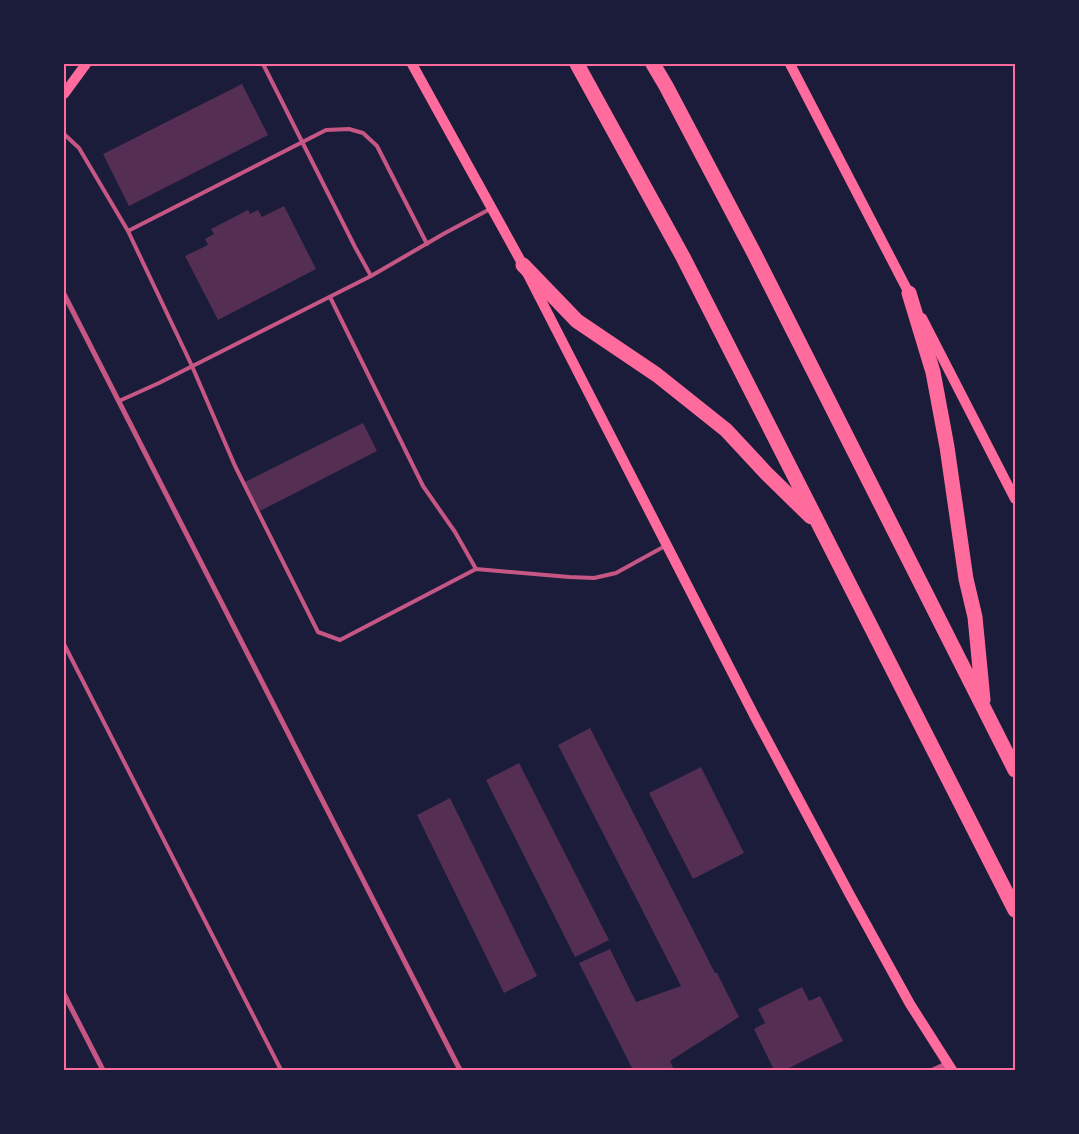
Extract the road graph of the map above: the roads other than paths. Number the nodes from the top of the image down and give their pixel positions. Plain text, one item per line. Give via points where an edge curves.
1 (86, 64) edge
2 (263, 64) edge
3 (412, 64) edge
4 (577, 64) edge
5 (653, 64) edge
6 (790, 64) edge
7 (64, 94) edge
8 (64, 134) edge
9 (303, 142) junction
10 (492, 208) junction
11 (128, 231) junction
12 (427, 244) junction
13 (523, 265) junction
14 (371, 276) junction
15 (909, 293) junction
16 (64, 294) edge
17 (330, 297) junction
18 (192, 366) junction
19 (119, 401) junction
20 (1015, 500) edge
21 (819, 525) junction
22 (667, 545) junction
23 (476, 569) junction
24 (64, 644) edge
25 (984, 709) junction
26 (1015, 770) edge
27 (1015, 910) edge
28 (64, 994) edge
29 (950, 1066) edge
30 (103, 1070) edge
31 (281, 1070) edge
32 (460, 1070) edge
33 (933, 1070) edge

1 - 7 main road
2 - 9 lane
3 - 10 main road
4 - 21 highway via 683,257
5 - 25 highway via 754,253
6 - 15 main road
8 - 11 lane via 79,148
9 - 11 lane
9 - 12 lane via 326,130 349,129 363,133 377,146
9 - 14 lane
10 - 12 lane
10 - 13 main road
11 - 18 lane
12 - 14 lane
13 - 21 highway via 577,321 657,376 726,430
13 - 22 main road
14 - 17 lane
15 - 20 main road
15 - 25 highway via 933,372 947,448 966,579 975,617
16 - 19 street
17 - 18 lane
17 - 23 lane via 423,486
18 - 19 lane
18 - 23 lane via 235,466 318,632 340,640
19 - 32 street
21 - 27 highway
22 - 23 lane via 616,573 594,578
22 - 29 main road via 756,719 910,1004
24 - 31 lane
25 - 26 highway
28 - 30 street
29 - 33 street

